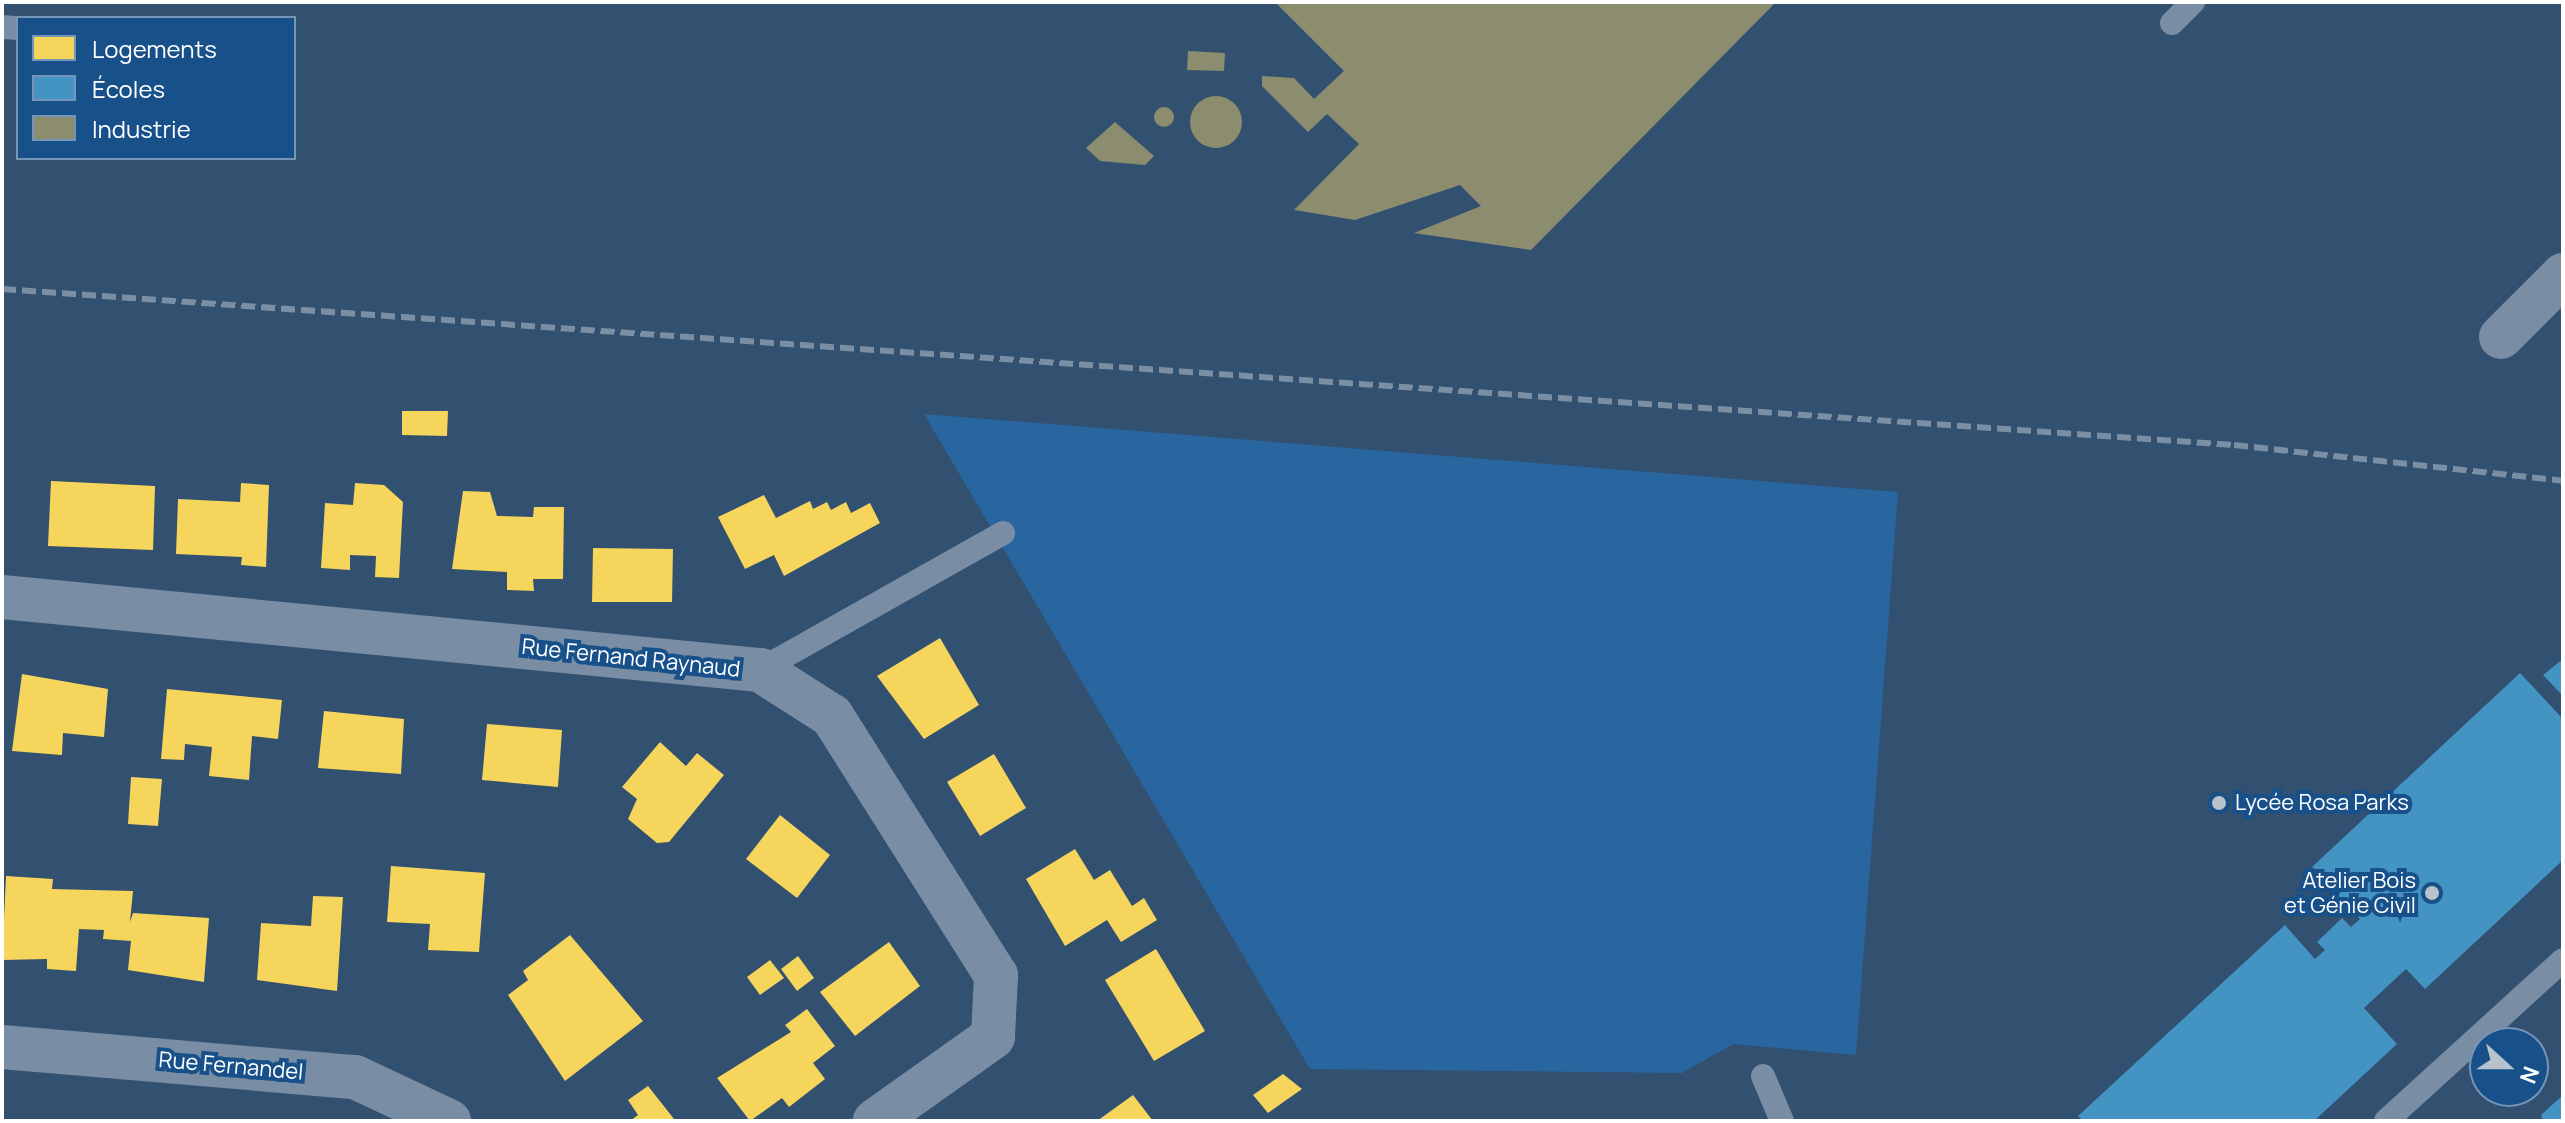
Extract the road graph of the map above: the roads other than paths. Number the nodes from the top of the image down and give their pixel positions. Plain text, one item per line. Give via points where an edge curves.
1 (2193, 2) edge
2 (2172, 23) dead end
3 (2563, 275) edge
4 (2501, 337) dead end
5 (1003, 533) dead end
6 (2, 597) edge
7 (760, 670) junction
8 (2563, 960) edge
9 (2, 1047) edge
10 (1763, 1076) dead end
11 (449, 1121) edge
12 (875, 1121) edge
13 (1782, 1121) edge
14 (2386, 1121) edge

1 - 2 lane
3 - 4 street
5 - 7 lane
6 - 7 street, Rue Fernand Raynaud
7 - 12 street, Rue Fernand Raynaud via 832,716 996,975 993,1037
8 - 14 lane
9 - 11 street, Rue Fernandel via 355,1077
10 - 13 lane

